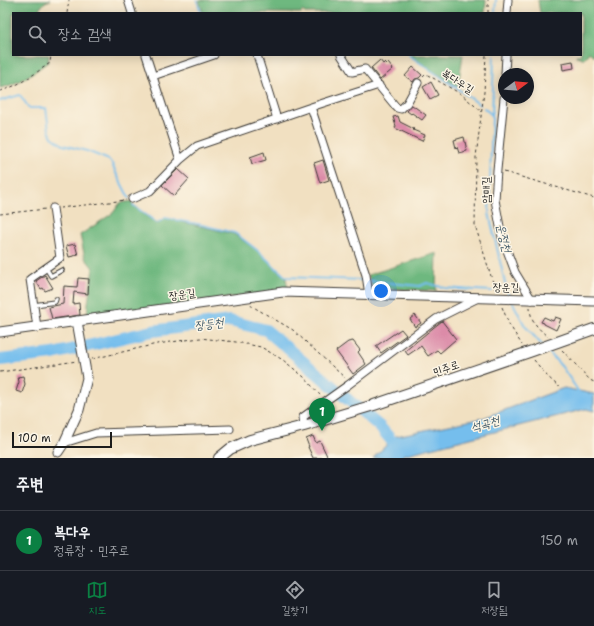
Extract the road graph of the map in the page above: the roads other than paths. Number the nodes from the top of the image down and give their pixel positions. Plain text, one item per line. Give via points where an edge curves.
1 (128, 0) edge
2 (508, 0) edge
3 (132, 12) edge
4 (507, 12) edge
5 (146, 56) edge
6 (211, 56) edge
7 (257, 56) edge
8 (342, 56) edge
9 (506, 56) edge
10 (505, 68) edge
11 (153, 76) junction
12 (418, 84) road end
13 (379, 85) junction
14 (503, 104) edge
15 (311, 107) junction
16 (277, 119) junction
17 (180, 160) junction
18 (132, 199) road end
19 (54, 208) road end
20 (46, 268) junction
21 (62, 270) dead end
22 (369, 295) junction
23 (478, 298) junction
24 (56, 299) dead end
25 (528, 299) junction
26 (594, 301) edge
27 (34, 305) junction
28 (77, 321) junction
29 (37, 327) junction
30 (594, 329) edge
31 (0, 332) edge
32 (304, 426) junction
33 (230, 429) dead end
34 (64, 443) junction
35 (58, 452) dead end
36 (219, 458) edge

1 - 3 street
2 - 4 street
5 - 11 street
6 - 11 street
7 - 16 street
8 - 13 street via 352,72 365,69
9 - 10 street
11 - 17 street
12 - 13 street via 401,109 397,108
13 - 15 street
14 - 25 street, 암매길 via 496,200 502,237
15 - 16 street
15 - 22 street via 366,275
16 - 17 street via 197,146
17 - 18 street via 150,191
19 - 20 street via 60,258
20 - 21 lane via 50,276
20 - 27 street via 30,280
22 - 23 street, 장운길
22 - 28 street, 장운길 via 283,292
23 - 25 street, 장운길
23 - 32 street via 436,319 303,417
24 - 27 lane via 55,302
25 - 26 street, 장운길
27 - 29 street
28 - 29 street, 장운길
28 - 34 street via 87,378 79,410
29 - 31 street, 장운길
30 - 32 main road, 민주로 via 374,406
32 - 36 main road, 민주로 via 250,440
33 - 34 street via 96,433
34 - 35 street

